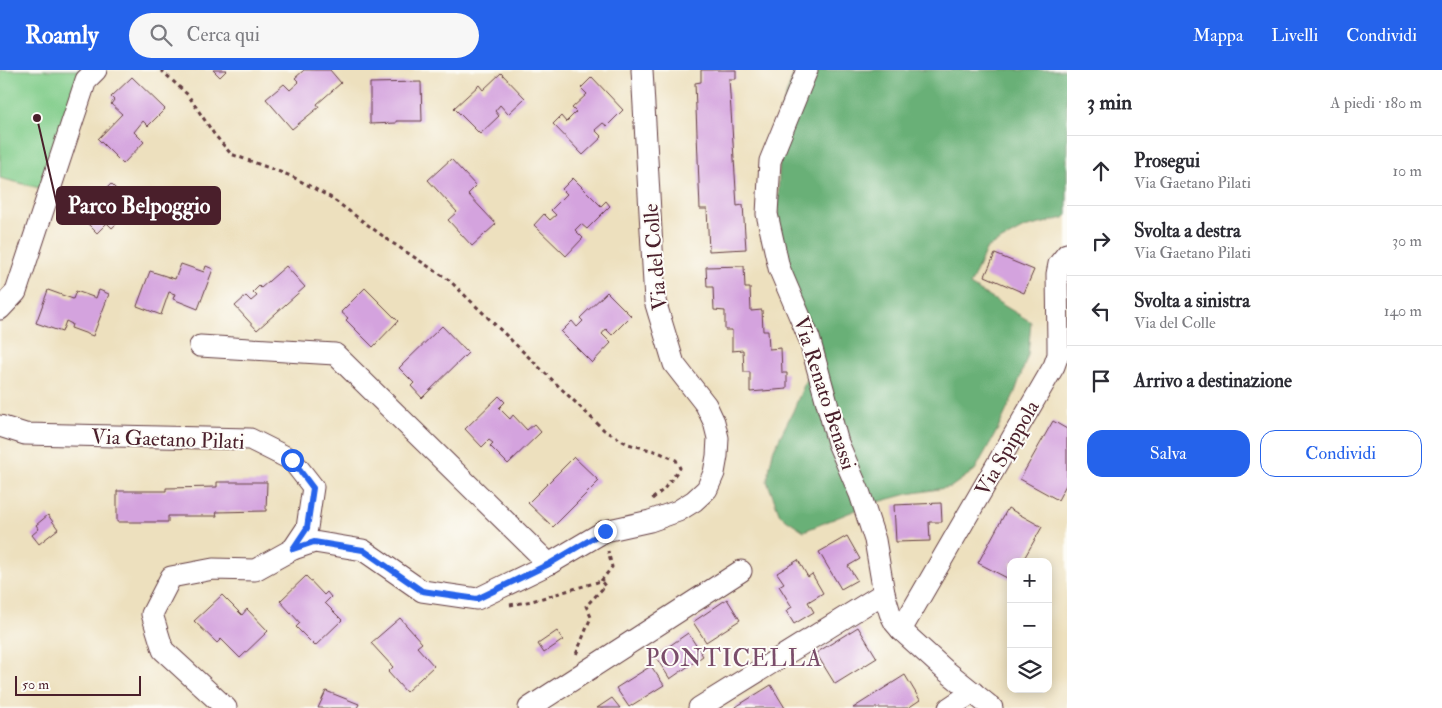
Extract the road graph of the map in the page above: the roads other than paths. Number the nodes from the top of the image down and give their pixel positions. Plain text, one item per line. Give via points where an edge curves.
1 (96, 70) edge
2 (642, 70) edge
3 (807, 70) edge
4 (1067, 254) edge
5 (0, 309) edge
6 (200, 346) dead end
7 (0, 426) edge
8 (293, 549) junction
9 (549, 564) junction
10 (741, 571) dead end
11 (884, 593) junction
12 (901, 630) junction
13 (972, 692) junction
14 (220, 706) edge
15 (529, 708) edge
16 (699, 708) edge
17 (949, 708) edge
18 (992, 708) edge

1 - 5 street via 86,80 16,292
2 - 9 street, Via del Colle via 655,301 674,364 706,405 714,422 718,438 714,474 707,489 678,511 605,531
3 - 11 street, Via Renato Benassi via 770,161 767,214 779,268 809,338 838,444 860,494 875,540
4 - 12 street, Via Spippola via 1056,274 1058,349 1054,366
6 - 9 street via 335,354
7 - 8 street, Via Gaetano Pilati via 25,434 250,439 292,460 313,488 307,528
8 - 9 street, Via del Colle via 314,542 363,550 422,591 477,599
8 - 14 street, Via del Colle via 255,570 213,568 171,577 152,614 163,650
10 - 15 street
11 - 12 street, Via Renato Benassi via 890,614
11 - 16 street
12 - 13 street, Via Renato Benassi
13 - 17 street
13 - 18 street, Via Renato Benassi

